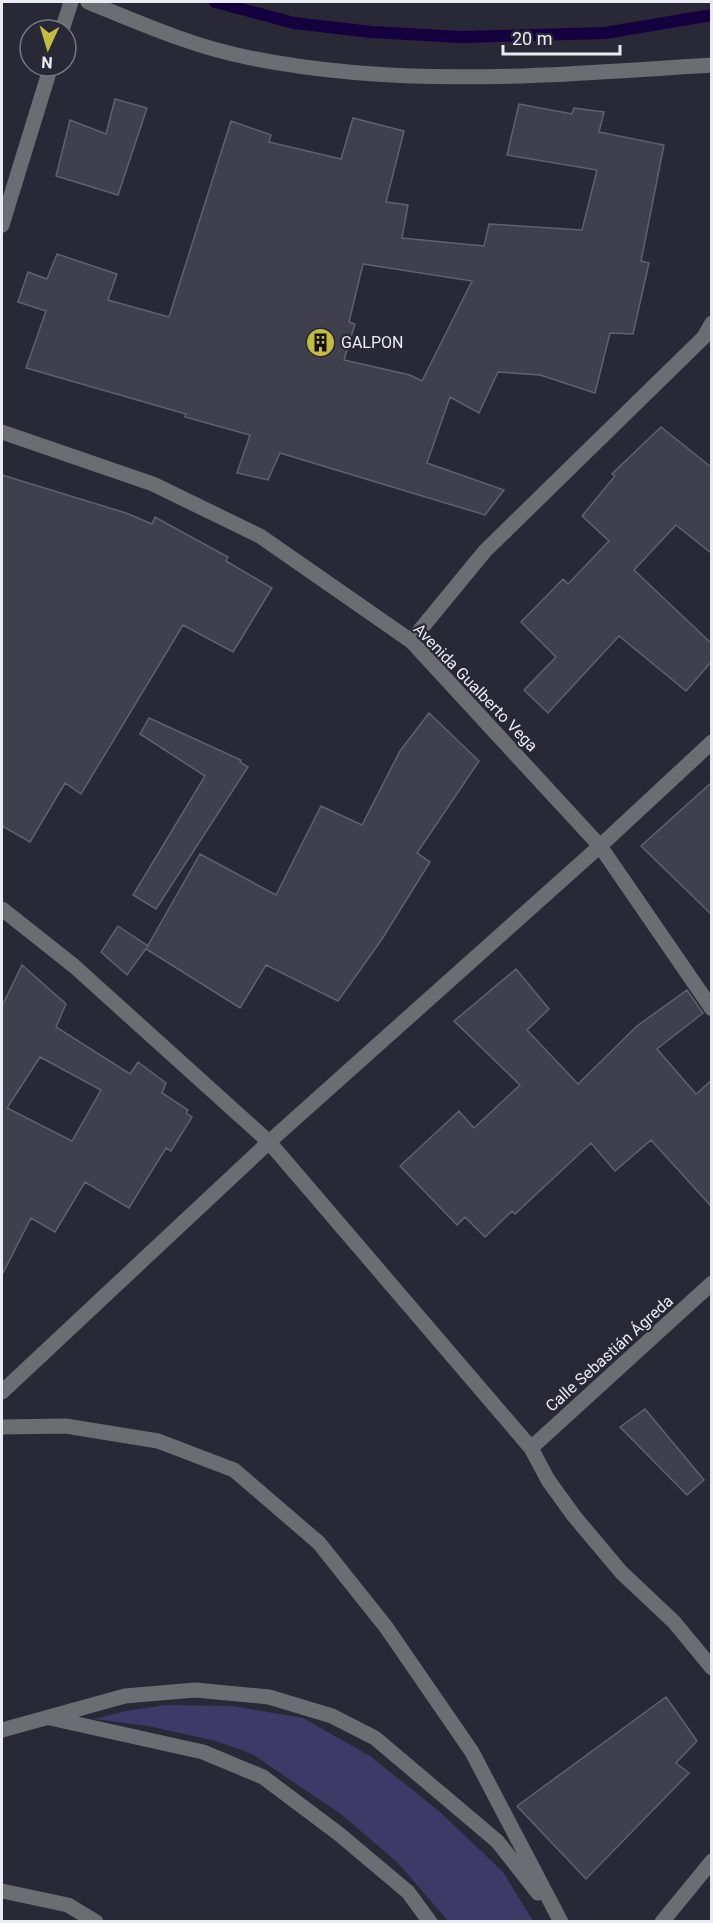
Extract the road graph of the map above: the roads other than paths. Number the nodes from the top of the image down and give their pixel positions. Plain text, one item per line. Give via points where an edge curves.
1 (71, 2) edge
2 (88, 2) edge
3 (66, 18) edge
4 (711, 64) edge
5 (47, 78) edge
6 (2, 225) edge
7 (711, 323) edge
8 (2, 432) edge
9 (411, 640) junction
10 (711, 742) edge
11 (600, 846) junction
12 (2, 909) edge
13 (711, 1009) edge
14 (269, 1142) junction
15 (711, 1283) edge
16 (2, 1392) edge
17 (2, 1427) edge
18 (531, 1448) junction
19 (711, 1668) edge
20 (46, 1717) junction
21 (2, 1730) edge
22 (711, 1861) edge
23 (6, 1892) edge
24 (2, 1905) edge
25 (96, 1922) edge
26 (430, 1922) edge
27 (561, 1922) edge
28 (662, 1922) edge

1 - 3 street
2 - 4 street via 179,39 246,58 349,72 505,78
5 - 6 street
7 - 9 street via 704,337 485,551
8 - 9 street, Avenida Gualberto Vega via 153,484 260,536
9 - 11 street, Avenida Gualberto Vega
10 - 11 street
11 - 13 street, Avenida Gualberto Vega
11 - 14 street
12 - 14 street via 74,966
14 - 16 street
14 - 18 street
15 - 18 street, Calle Sebastián Ágreda
17 - 27 street via 66,1426 158,1441 234,1470 319,1543 387,1628 472,1752
18 - 19 street via 574,1516 621,1572 674,1622
20 - 21 street
20 - 26 street via 203,1752 263,1777 408,1892
20 - 27 street via 125,1696 195,1690 269,1697 332,1716 375,1738 497,1840
22 - 28 street
23 - 24 street
23 - 25 street via 68,1905

